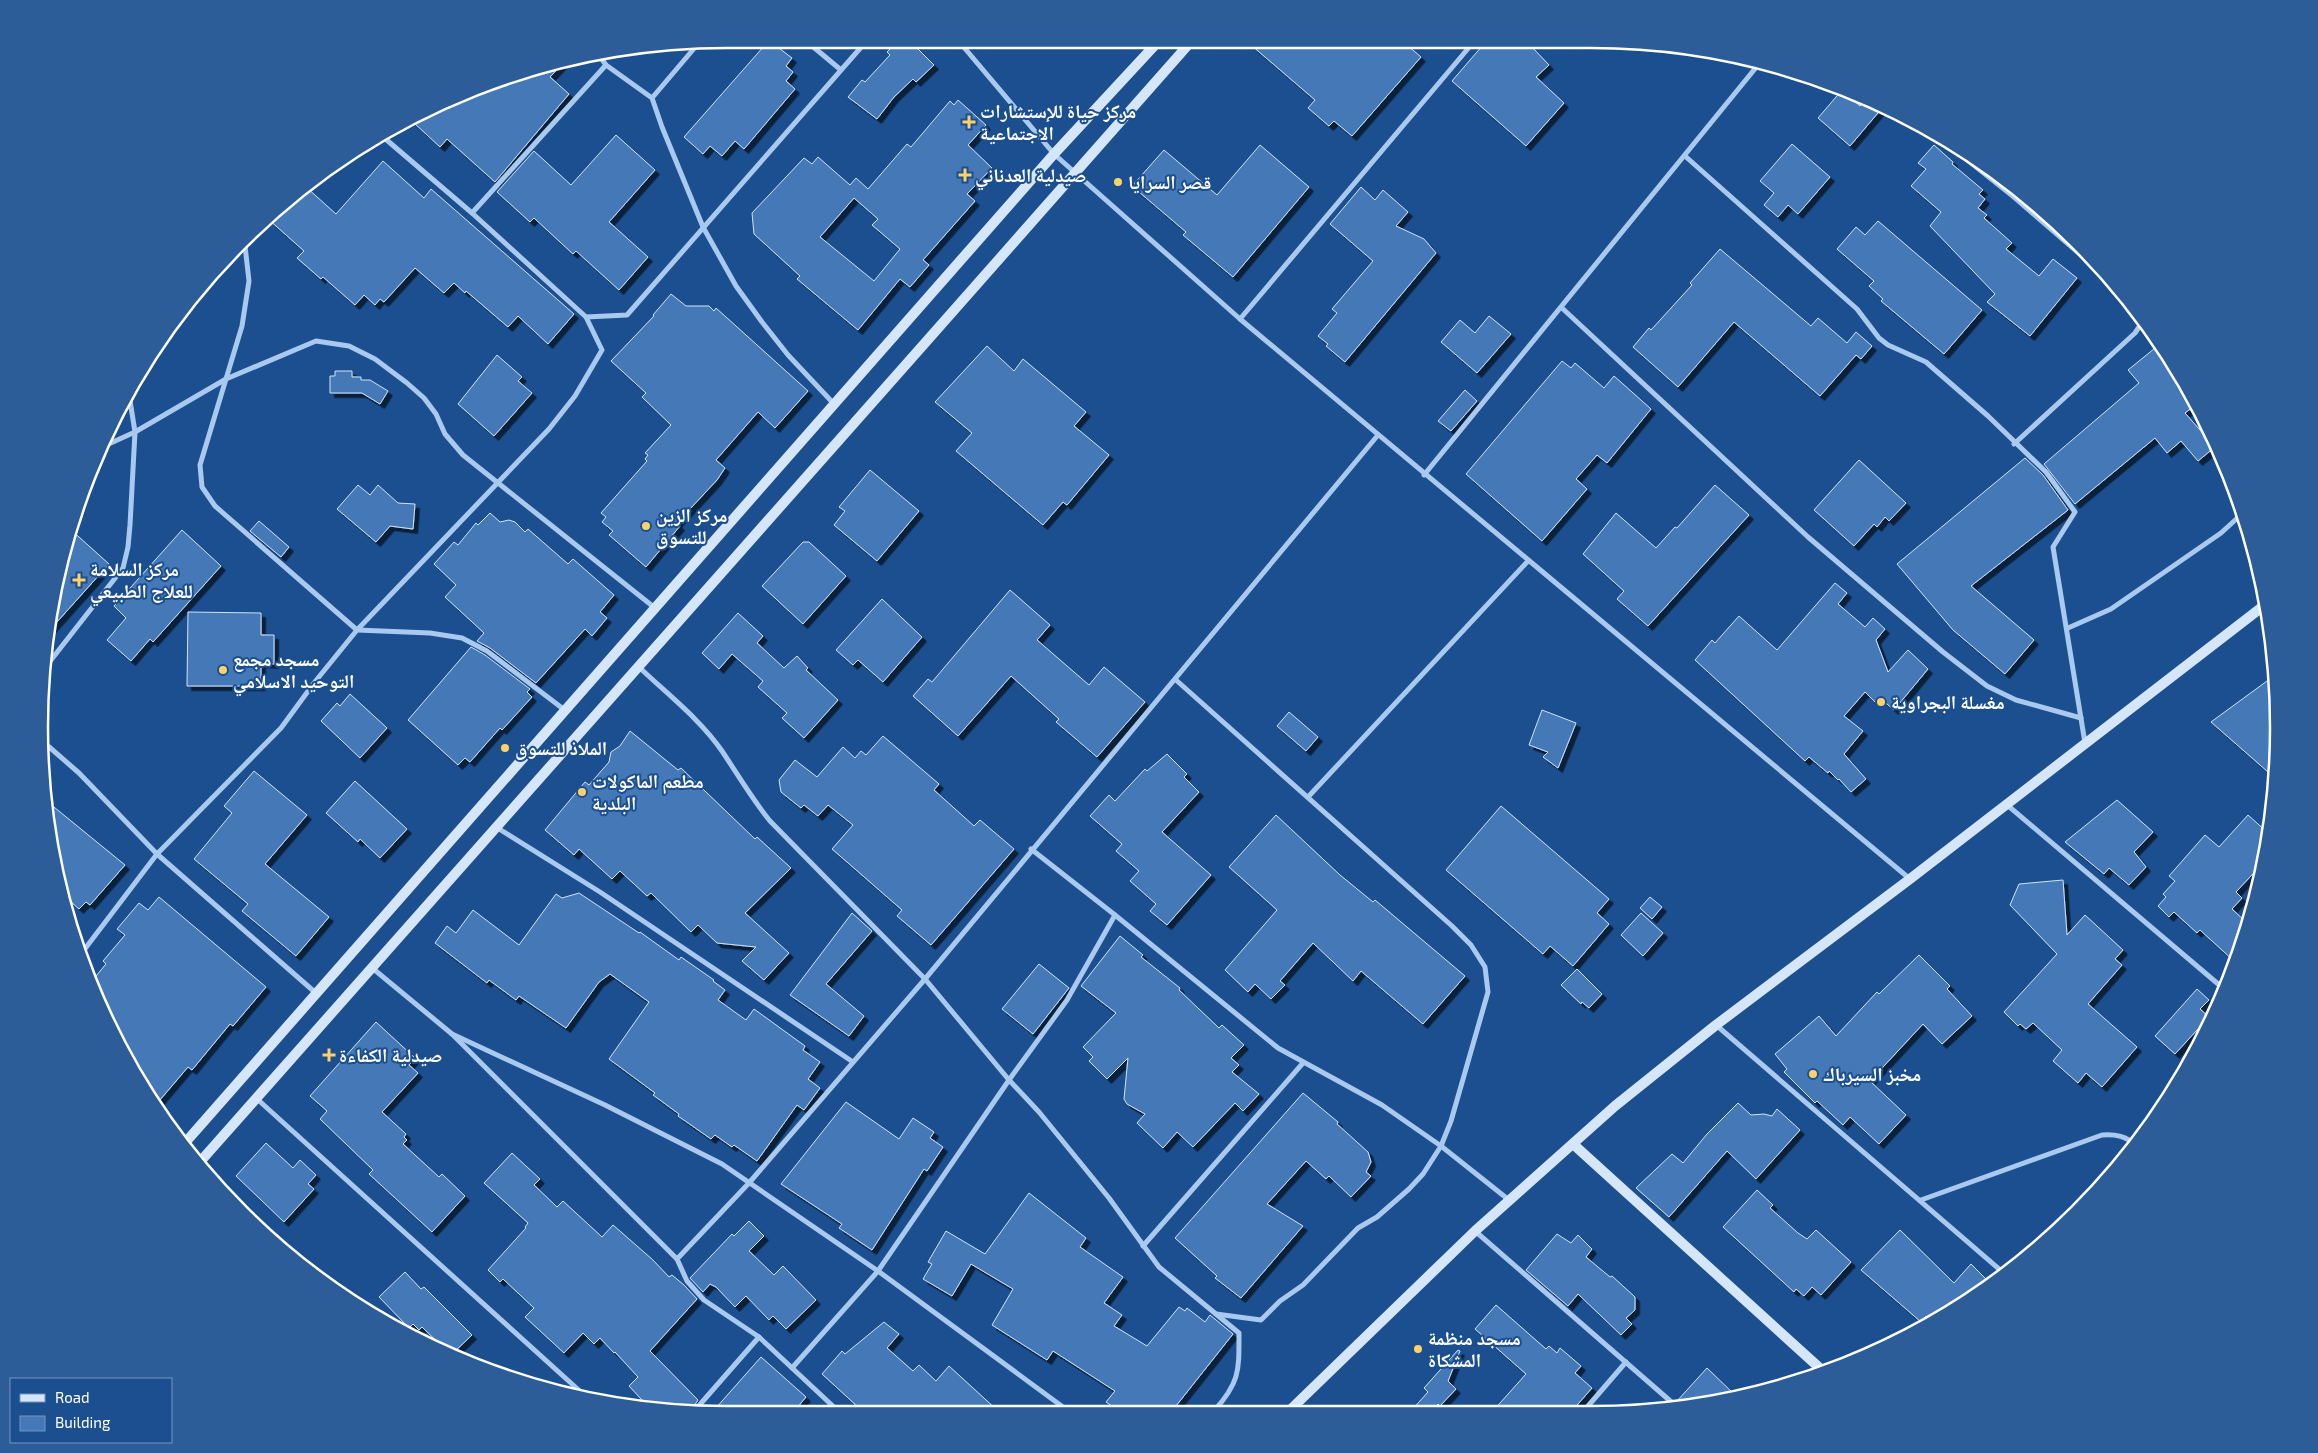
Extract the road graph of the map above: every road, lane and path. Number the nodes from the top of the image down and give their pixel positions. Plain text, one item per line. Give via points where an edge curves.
1 (815, 48) edge
2 (860, 48) edge
3 (965, 48) edge
4 (1152, 48) edge
5 (1185, 48) edge
6 (1469, 48) edge
7 (694, 49) edge
8 (602, 60) edge
9 (606, 65) junction
10 (1755, 68) edge
11 (841, 70) junction
12 (652, 98) junction
13 (385, 139) edge
14 (1054, 154) junction
15 (1684, 156) junction
16 (1979, 169) edge
17 (1075, 174) junction
18 (2014, 197) joint
19 (472, 213) junction
20 (703, 227) junction
21 (245, 247) edge
22 (2075, 250) edge
23 (1562, 308) junction
24 (586, 317) junction
25 (1240, 319) junction
26 (2139, 326) edge
27 (226, 379) junction
28 (130, 402) edge
29 (835, 405) junction
30 (135, 432) junction
31 (1378, 435) junction
32 (110, 443) edge
33 (2014, 444) junction
34 (1424, 475) junction
35 (498, 483) junction
36 (2237, 518) edge
37 (1528, 562) junction
38 (656, 608) junction
39 (2260, 609) edge
40 (2068, 628) junction
41 (357, 630) junction
42 (51, 660) edge
43 (639, 667) junction
44 (1176, 680) junction
45 (566, 711) junction
46 (2081, 718) junction
47 (2085, 743) junction
48 (48, 746) edge
49 (1308, 798) junction
50 (2006, 804) junction
51 (496, 827) junction
52 (1031, 849) junction
53 (157, 854) junction
54 (1910, 879) junction
55 (1115, 915) junction
56 (85, 948) edge
57 (370, 966) junction
58 (925, 978) junction
59 (2219, 985) edge
60 (318, 994) junction
61 (1716, 1025) junction
62 (452, 1034) junction
63 (853, 1062) junction
64 (1303, 1063) junction
65 (1009, 1080) junction
66 (256, 1098) junction
67 (188, 1140) edge
68 (2130, 1140) edge
69 (1573, 1144) junction
70 (1441, 1146) junction
71 (203, 1158) edge
72 (749, 1184) junction
73 (1510, 1200) junction
74 (1921, 1200) junction
75 (1475, 1231) junction
76 (1143, 1246) junction
77 (678, 1259) junction
78 (1999, 1269) edge
79 (878, 1271) junction
80 (1215, 1314) junction
81 (759, 1338) junction
82 (1626, 1362) junction
83 (1818, 1366) edge
84 (792, 1368) junction
85 (576, 1388) edge
86 (1670, 1401) edge
87 (700, 1405) edge
88 (833, 1406) edge
89 (1062, 1406) edge
90 (1218, 1406) edge
91 (1294, 1406) edge
92 (1587, 1406) edge

1 - 11 street
2 - 11 street
3 - 14 street
4 - 14 street
5 - 17 street
6 - 25 street
7 - 12 street
8 - 9 street
9 - 12 street
9 - 19 street
10 - 15 street
11 - 20 street
12 - 20 street
13 - 19 street
14 - 17 street
14 - 29 street
15 - 23 street
15 - 33 street via 1857,309 1879,338 1926,362 1988,416
16 - 18 street
17 - 25 street
17 - 43 street
18 - 22 street
19 - 24 street
20 - 24 street via 627,316
20 - 29 street via 736,286 762,322
21 - 27 street via 249,281 242,326
23 - 34 street
23 - 46 street via 1808,537 1943,652 1987,686 2016,700
24 - 35 street via 602,350 554,422
25 - 31 street
26 - 33 street
27 - 30 street
27 - 35 street via 316,341 349,346 375,359 424,398 452,444
27 - 41 street via 200,466 202,486 215,506
28 - 30 street
29 - 38 street
30 - 32 street
30 - 42 street via 130,525 123,568
31 - 34 street
31 - 44 street
33 - 40 street via 2046,472 2076,512 2053,547
34 - 37 street
35 - 38 street
35 - 41 street
36 - 40 street via 2221,533 2111,609
37 - 49 street
37 - 54 street
38 - 45 street
39 - 47 street
40 - 46 street
41 - 45 street via 430,633 462,638 487,651
41 - 53 street via 281,728
43 - 51 street
43 - 58 street via 704,729 770,821
44 - 49 street
44 - 52 street
45 - 60 street
46 - 47 street
47 - 50 street
48 - 53 street
49 - 70 street via 1471,944 1485,967 1488,992
50 - 54 street
50 - 59 street
51 - 57 street
51 - 63 street via 585,882
52 - 55 street
52 - 58 street
53 - 56 street
53 - 60 street
54 - 61 street
55 - 64 street via 1256,1032
55 - 65 street via 1067,1000
57 - 62 street
57 - 66 street
58 - 63 street
58 - 65 street
60 - 67 street
61 - 69 street
61 - 74 street
62 - 72 street via 692,1147
62 - 77 street
63 - 72 street
64 - 70 street via 1382,1105
64 - 76 street
65 - 76 street via 1109,1198
65 - 79 street
66 - 71 street
66 - 85 street
68 - 74 street via 2115,1134 2102,1134
69 - 73 street
69 - 83 street
70 - 73 street
70 - 80 street via 1409,1189 1377,1217 1358,1228 1303,1286 1280,1300 1261,1320
72 - 77 street
72 - 79 street
73 - 75 street
74 - 78 street
75 - 82 street
75 - 91 street
76 - 80 street via 1159,1267
77 - 81 street via 695,1292
79 - 84 street
79 - 89 street
80 - 90 street via 1239,1333 1239,1362 1230,1392
81 - 84 street
81 - 87 street
82 - 86 street
82 - 92 street
84 - 88 street

